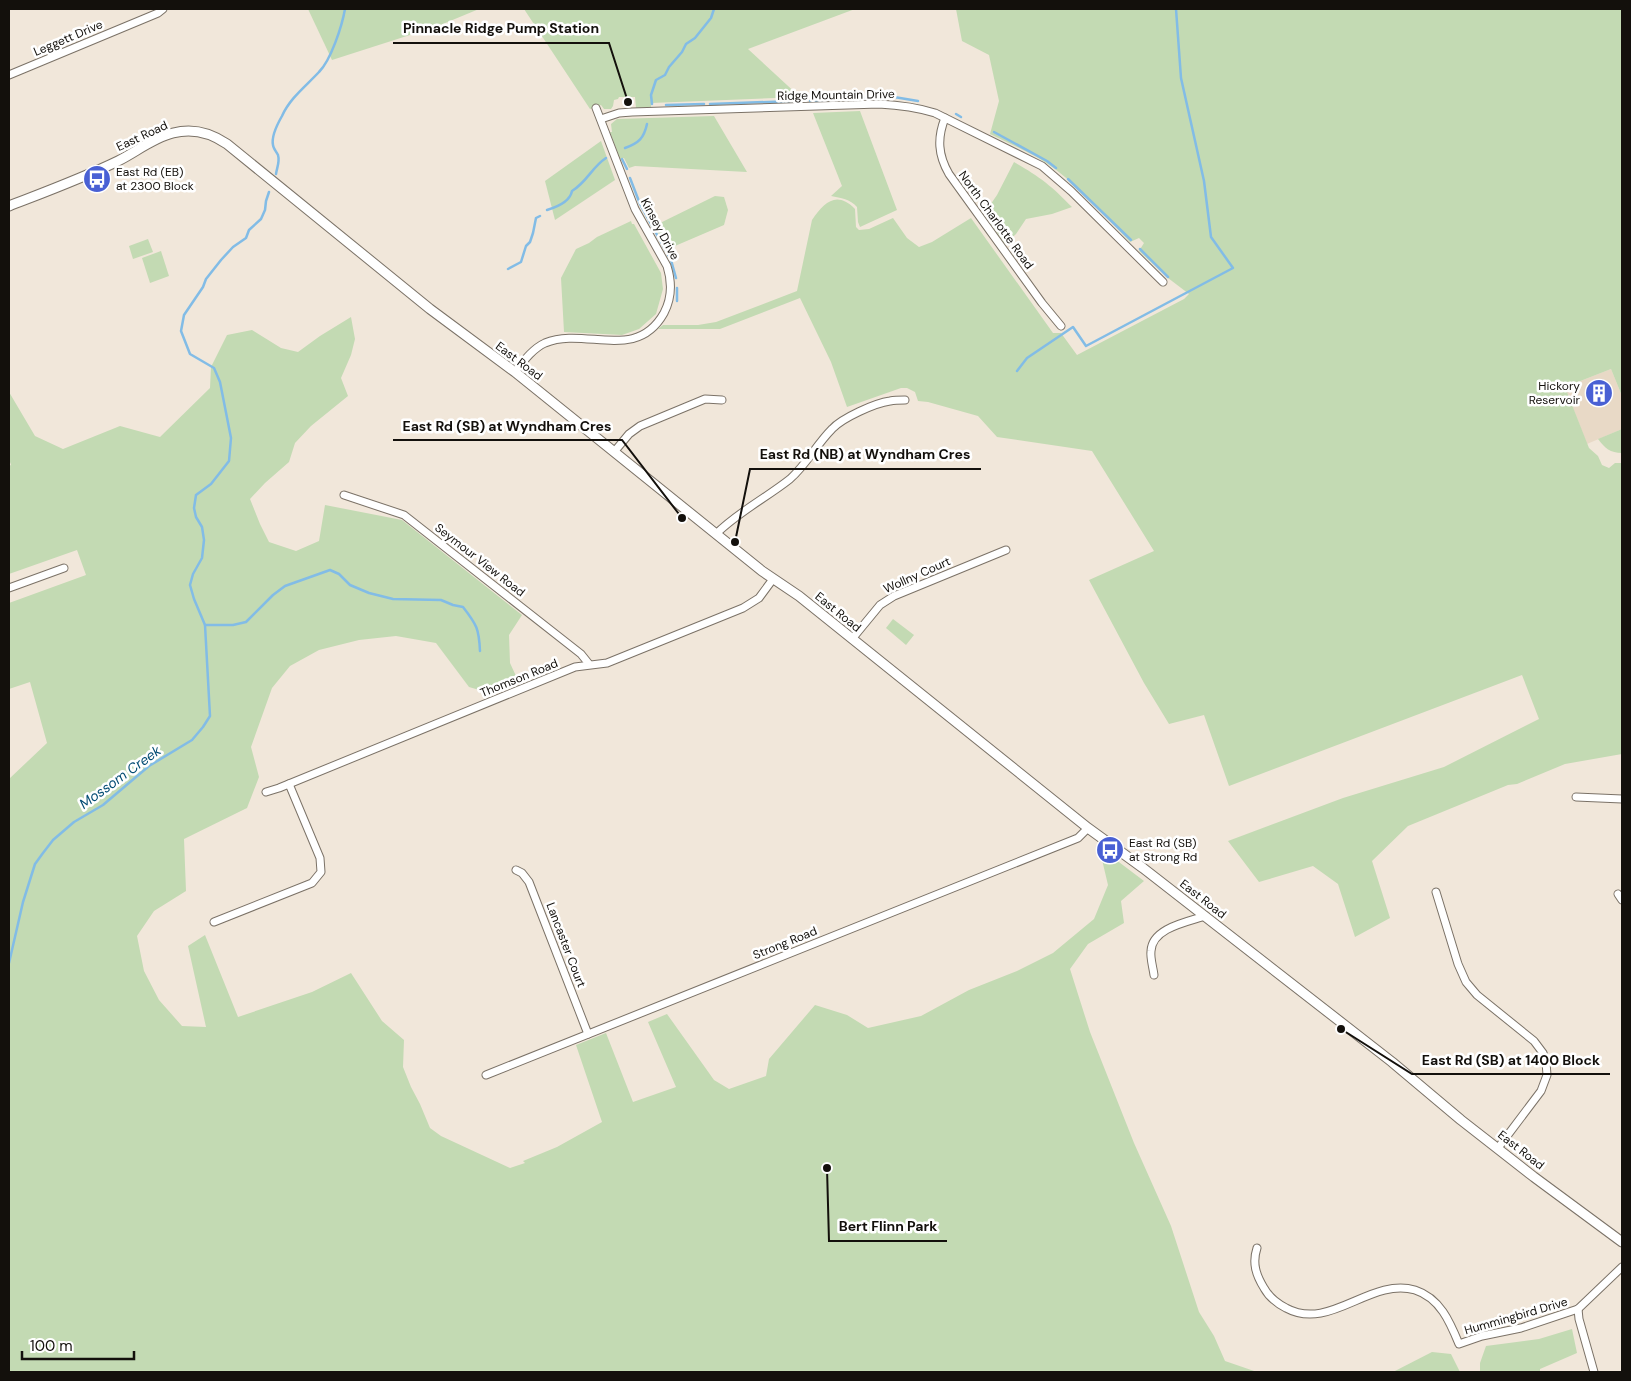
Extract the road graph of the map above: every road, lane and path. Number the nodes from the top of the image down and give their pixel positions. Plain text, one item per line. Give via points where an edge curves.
1 (163, 9) edge
2 (9, 75) edge
3 (596, 108) dead end
4 (945, 118) junction
5 (601, 119) junction
6 (9, 206) edge
7 (1163, 282) dead end
8 (1061, 326) dead end
9 (515, 372) junction
10 (722, 400) dead end
11 (905, 400) dead end
12 (614, 452) junction
13 (344, 495) dead end
14 (716, 534) junction
15 (1006, 550) dead end
16 (64, 568) dead end
17 (773, 579) junction
18 (9, 588) edge
19 (852, 639) junction
20 (589, 664) junction
21 (289, 784) junction
22 (266, 792) dead end
23 (1576, 796) dead end
24 (1622, 798) edge
25 (1088, 828) junction
26 (516, 870) dead end
27 (1436, 892) dead end
28 (1205, 916) junction
29 (214, 922) dead end
30 (1154, 975) dead end
31 (588, 1034) junction
32 (486, 1075) dead end
33 (1498, 1148) junction
34 (1622, 1242) edge
35 (1257, 1248) dead end
36 (1622, 1267) edge
37 (1578, 1309) junction
38 (1594, 1372) edge

1 - 2 street, Leggett Drive
3 - 5 street, Kinsey Drive
4 - 5 street, Ridge Mountain Drive via 908,106 880,104 618,113
4 - 7 street, Ridge Mountain Drive via 1042,166
4 - 8 street, North Charlotte Road via 939,141 941,158 949,174
5 - 9 street, Kinsey Drive via 635,209 667,266 671,289 668,304 654,327 638,336 613,342 554,340 532,352
6 - 9 main road, East Road via 172,134 207,134 232,147 430,309
9 - 12 main road, East Road
10 - 12 street via 705,399 640,426
11 - 14 street via 889,401 839,422 800,470
12 - 14 main road, East Road
13 - 20 street, Seymour View Road via 404,514 581,654
14 - 17 main road, East Road
15 - 19 street, Wollny Court via 894,596 880,605
16 - 18 street
17 - 19 main road, East Road
17 - 20 street, Thomson Road via 758,598 744,608 607,663
19 - 25 main road, East Road
20 - 21 street, Thomson Road via 574,667
21 - 22 street, Thomson Road
21 - 29 street via 320,858 321,872 312,883
23 - 24 street
25 - 28 main road, East Road
25 - 31 street, Strong Road via 1078,838
26 - 31 street, Lancaster Court via 529,882
27 - 33 street via 1466,982 1477,995 1534,1041 1546,1062 1547,1075 1541,1091
28 - 30 street via 1161,932 1154,940 1151,951
28 - 33 main road, East Road
31 - 32 street, Strong Road
33 - 34 main road, East Road
35 - 37 street, Hummingbird Drive via 1254,1265 1260,1281 1272,1299 1288,1310 1319,1314 1385,1289 1410,1289 1424,1294 1440,1307 1459,1344
36 - 37 street, Hummingbird Drive
37 - 38 street

